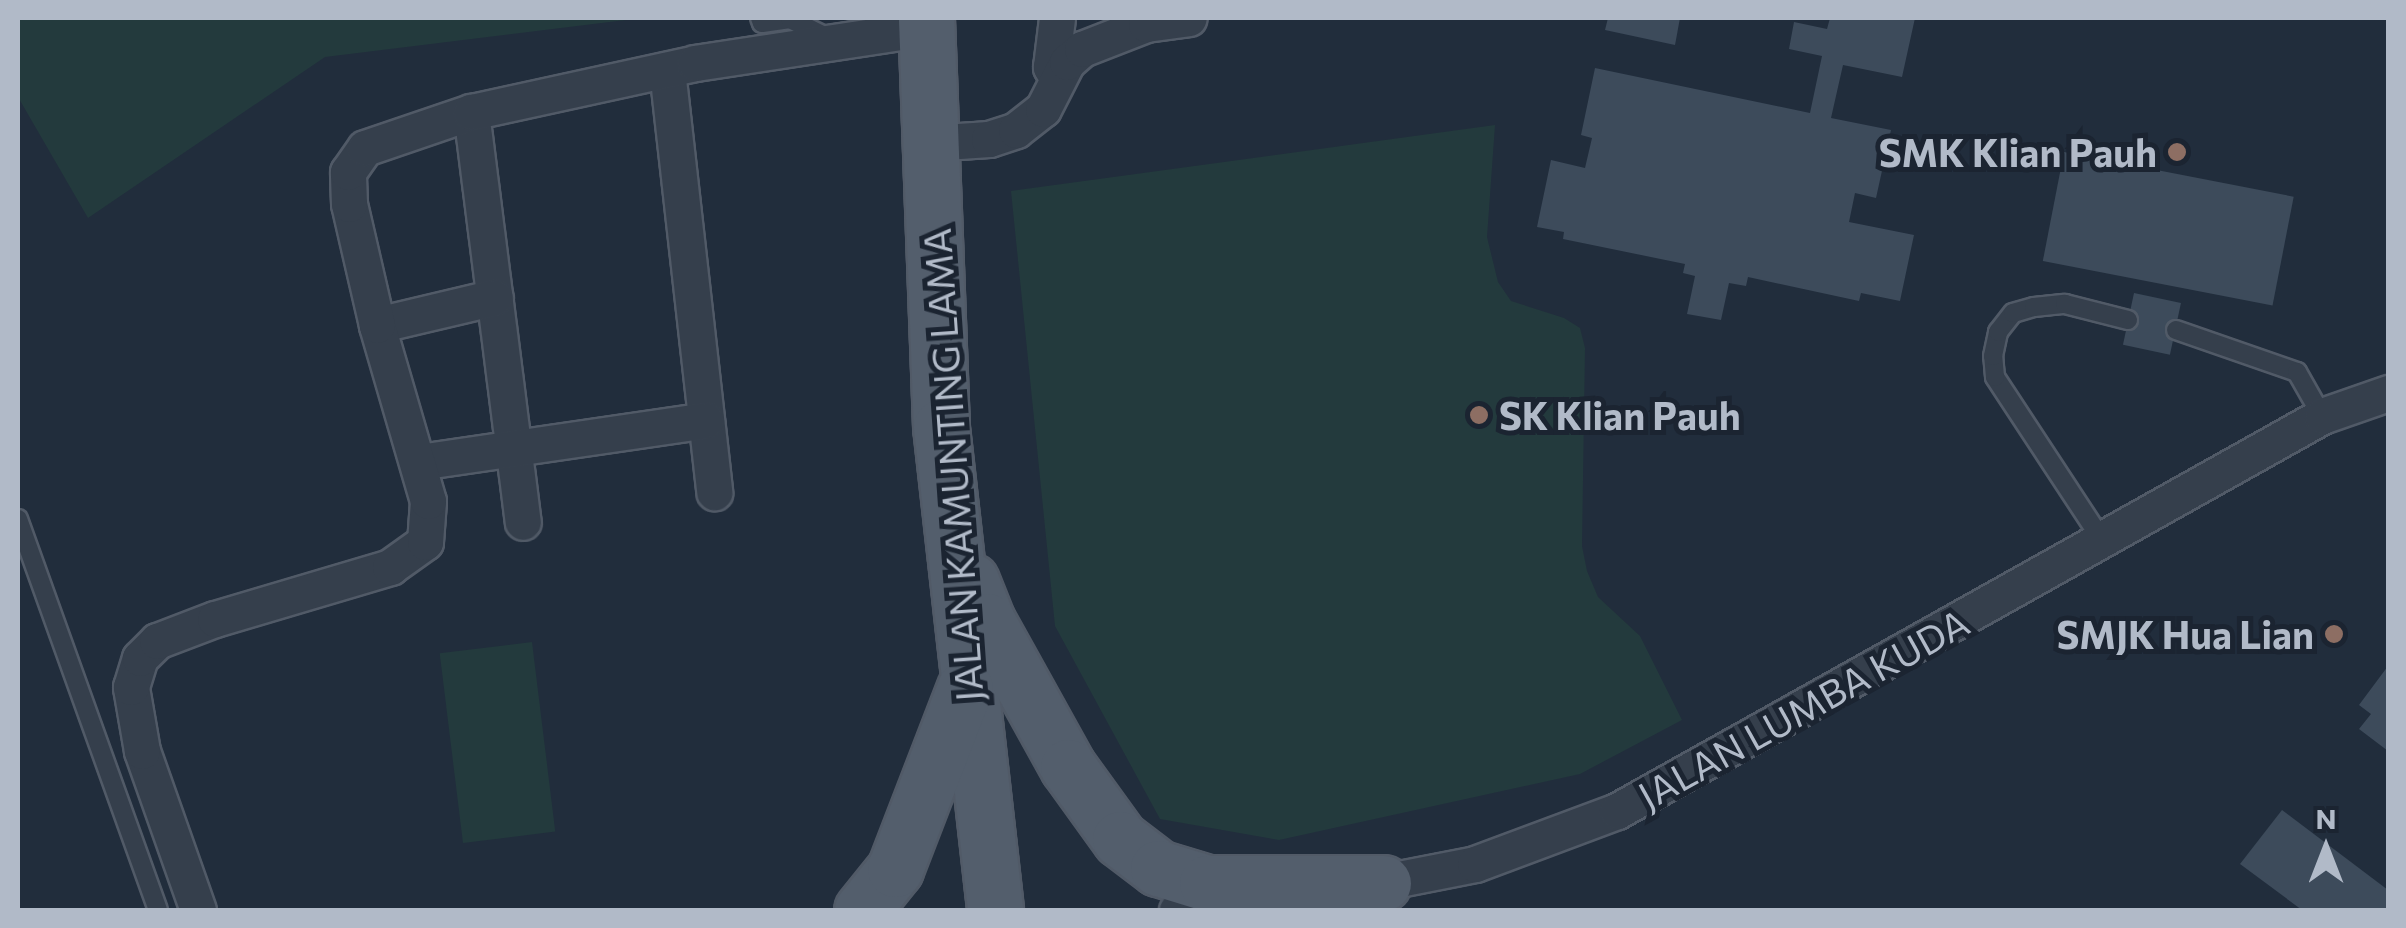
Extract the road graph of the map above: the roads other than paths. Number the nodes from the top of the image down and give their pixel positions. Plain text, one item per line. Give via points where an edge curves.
1 (760, 18) edge
2 (1057, 18) edge
3 (1189, 18) edge
4 (926, 23) edge
5 (835, 41) junction
6 (667, 70) junction
7 (1057, 77) junction
8 (471, 112) junction
9 (930, 142) junction
10 (494, 297) junction
11 (2128, 320) dead end
12 (378, 325) junction
13 (2176, 330) dead end
14 (2388, 393) edge
15 (2322, 416) junction
16 (706, 420) junction
17 (514, 446) junction
18 (419, 462) junction
19 (714, 492) dead end
20 (18, 519) edge
21 (523, 522) dead end
22 (954, 536) junction
23 (2102, 540) junction
24 (967, 683) junction
25 (1383, 883) junction
26 (158, 910) edge
27 (198, 910) edge
28 (862, 910) edge
29 (995, 910) edge
30 (1177, 910) edge

1 - 5 lane via 790,19
2 - 7 street via 1051,67
3 - 7 street via 1106,37 1082,49
4 - 5 street
4 - 9 main road, JALAN KAMUNTING LAMA
5 - 6 street
6 - 8 street
6 - 16 street
7 - 9 street via 1043,109 1016,130 989,139
8 - 10 street
8 - 12 street via 365,148 348,172 349,204
9 - 22 main road, JALAN KAMUNTING LAMA via 941,427
10 - 12 street
10 - 17 street
11 - 23 lane via 2065,304 2034,307 2013,313 1998,332 1993,356 1995,376
12 - 18 street
13 - 15 lane via 2297,372
14 - 15 street, JALAN LUMBA KUDA
15 - 23 street, JALAN LUMBA KUDA
16 - 17 street
16 - 19 street
17 - 18 street
17 - 21 street
18 - 27 street via 428,502 424,542 390,568 215,619 157,641 140,658 131,687 142,751
20 - 26 lane
22 - 24 main road, JALAN KAMUNTING LAMA
22 - 25 main road via 987,620 1068,767 1120,839 1158,868 1207,883
23 - 25 street, JALAN LUMBA KUDA via 1617,812 1474,864
24 - 28 main road via 895,869
24 - 29 main road, JALAN KAMUNTING LAMA
25 - 30 street, JALAN LUMBA KUDA

